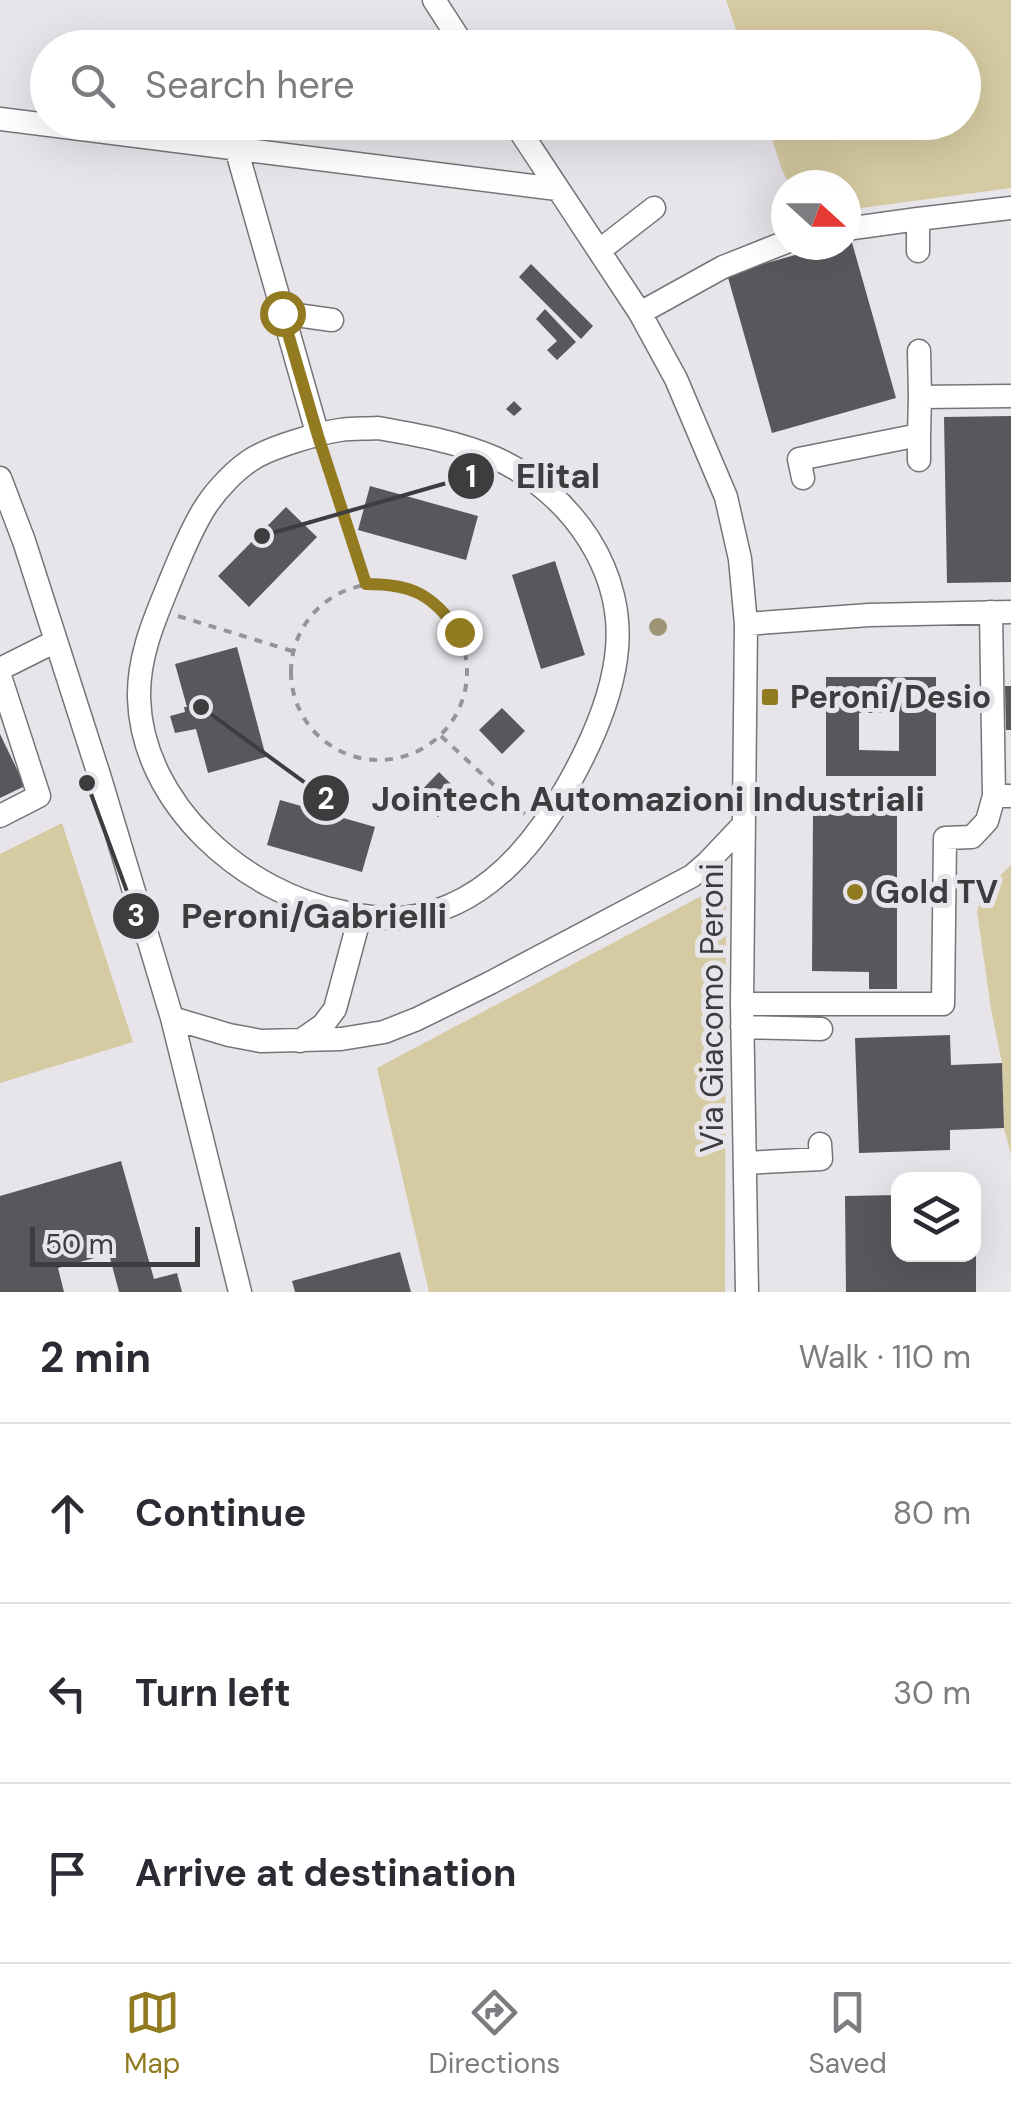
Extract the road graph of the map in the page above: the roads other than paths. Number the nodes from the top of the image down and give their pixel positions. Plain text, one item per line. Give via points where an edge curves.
1 (434, 0) edge
2 (453, 30) edge
3 (0, 119) edge
4 (30, 123) edge
5 (171, 140) edge
6 (526, 140) edge
7 (236, 148) junction
8 (558, 189) junction
9 (1011, 208) edge
10 (649, 212) dead end
11 (918, 219) junction
12 (861, 227) edge
13 (771, 248) edge
14 (600, 250) junction
15 (918, 251) dead end
16 (282, 313) junction
17 (640, 313) junction
18 (332, 320) dead end
19 (919, 351) dead end
20 (1011, 396) edge
21 (920, 397) junction
22 (919, 435) junction
23 (318, 436) junction
24 (920, 460) dead end
25 (0, 478) edge
26 (803, 478) dead end
27 (0, 530) edge
28 (24, 541) junction
29 (1001, 612) edge
30 (746, 624) junction
31 (56, 641) junction
32 (0, 673) edge
33 (1002, 796) edge
34 (0, 816) edge
35 (744, 824) junction
36 (360, 916) junction
37 (742, 1015) junction
38 (172, 1018) junction
39 (820, 1028) dead end
40 (300, 1042) junction
41 (820, 1144) dead end
42 (745, 1163) junction
43 (240, 1292) edge
44 (748, 1292) edge

1 - 2 street
3 - 4 street
5 - 7 street
6 - 8 street, Via Giacomo Peroni
7 - 8 street
7 - 16 street
8 - 14 street, Via Giacomo Peroni
9 - 11 street
10 - 14 street
11 - 12 street
11 - 15 street
13 - 17 street
14 - 17 street, Via Giacomo Peroni
16 - 18 street
16 - 23 street
17 - 30 street, Via Giacomo Peroni via 726,497
19 - 21 street
20 - 21 street
21 - 22 street
22 - 24 street
22 - 26 street via 860,454 799,459
23 - 36 street via 254,458 208,503 146,642 139,698 148,753 212,845 298,901
23 - 36 street via 378,428 454,444 498,460 546,490 594,545 609,580 618,632 602,714 576,771 520,856 488,883 431,912
25 - 28 street
27 - 28 street
28 - 31 street
29 - 30 street via 868,607
29 - 33 street
30 - 35 street, Via Giacomo Peroni
31 - 32 street
31 - 38 street
32 - 34 street via 39,796
33 - 37 street via 972,837 945,838 943,1004
35 - 37 street, Via Giacomo Peroni
35 - 40 street via 692,876 417,1020 384,1032
36 - 40 street via 335,1009
37 - 39 street
37 - 42 street, Via Giacomo Peroni
38 - 40 street via 228,1035
38 - 43 street
41 - 42 street via 821,1159
42 - 44 street, Via Giacomo Peroni

